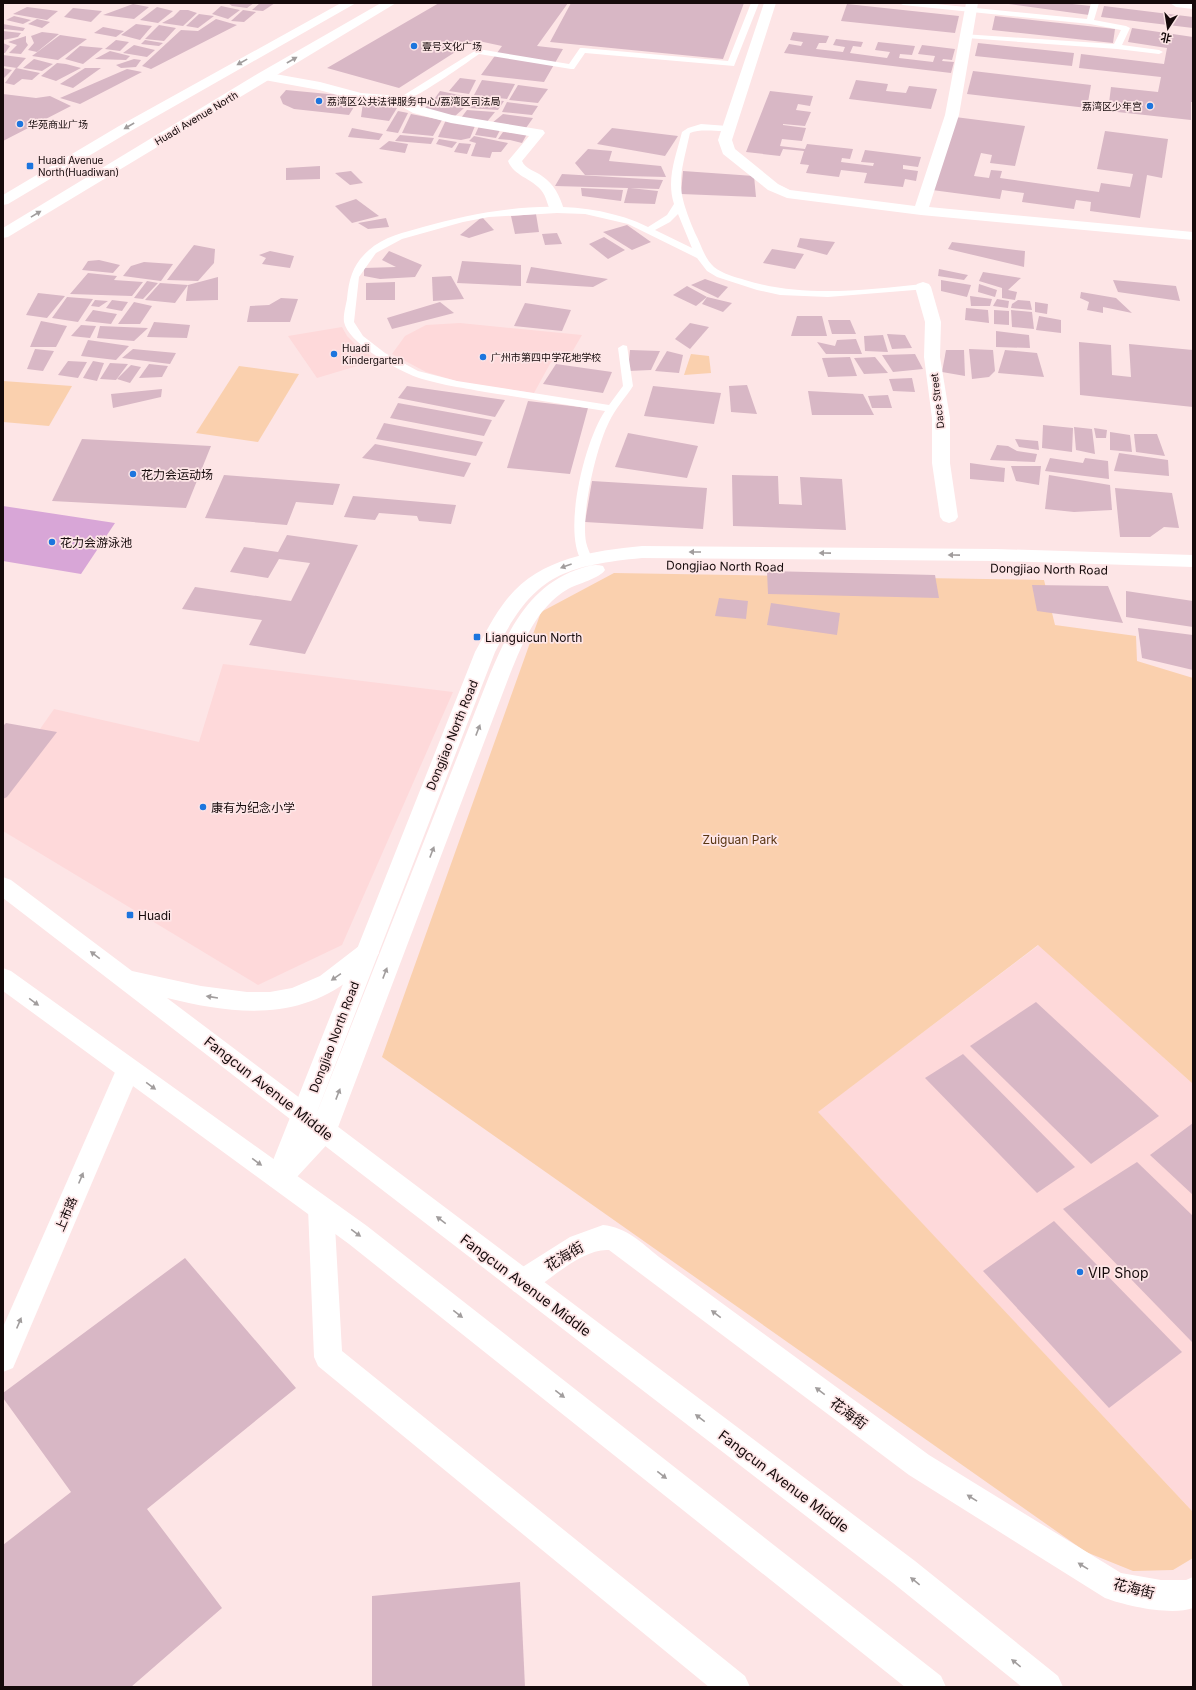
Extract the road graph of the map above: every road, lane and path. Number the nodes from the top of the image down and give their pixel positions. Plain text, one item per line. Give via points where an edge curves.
1 (350, 3) edge
2 (390, 3) edge
3 (755, 3) edge
4 (770, 3) edge
5 (903, 3) edge
6 (1095, 3) edge
7 (1176, 3) edge
8 (1193, 5) edge
9 (971, 6) edge
10 (1090, 22) junction
11 (966, 36) junction
12 (1117, 47) junction
13 (1158, 52) dead end
14 (264, 76) junction
15 (400, 100) junction
16 (728, 128) junction
17 (3, 201) edge
18 (678, 204) junction
19 (557, 210) junction
20 (920, 211) junction
21 (649, 230) junction
22 (3, 234) edge
23 (1193, 236) edge
24 (701, 256) junction
25 (923, 287) joint
26 (623, 348) dead end
27 (612, 409) junction
28 (949, 517) dead end
29 (1193, 549) edge
30 (586, 558) junction
31 (1147, 559) junction
32 (1193, 561) edge
33 (1193, 573) edge
34 (3, 886) edge
35 (366, 953) junction
36 (3, 978) edge
37 (126, 978) junction
38 (128, 1070) junction
39 (314, 1123) junction
40 (279, 1178) junction
41 (321, 1208) junction
42 (523, 1282) junction
43 (3, 1358) edge
44 (1193, 1592) edge
45 (1161, 1595) junction
46 (1193, 1611) edge
47 (734, 1687) edge
48 (930, 1687) edge
49 (1047, 1687) edge

1 -> 17 main road via 124,129
14 -> 2 main road, Huadi Avenue North
3 - 15 lane via 731,64 584,50 571,67 478,52
4 - 16 main road
5 - 9 lane
6 - 10 lane
7 - 8 main road
9 - 10 lane
9 - 11 main road
10 - 12 lane via 1126,28
11 - 12 lane
11 - 20 main road via 952,114
12 - 13 lane
14 - 15 main road via 320,86 360,97
22 -> 14 main road, Huadi Avenue North
15 - 19 main road via 418,110 451,119 538,133 515,161 518,168 549,189
16 - 18 lane via 709,126 686,132 676,168 675,188
16 - 20 main road via 725,140 728,151 773,187 787,194
18 - 21 lane via 676,212
18 - 24 lane
19 - 21 lane via 611,216
19 - 27 lane via 489,214 462,219 399,237 380,247 373,251 354,277 348,322 359,338 381,355 414,373 457,384
20 - 23 main road
21 - 24 lane
24 - 25 lane via 708,267 724,277 751,287 824,295
25 - 28 main road, Dace Street via 933,322 932,357 941,418 941,463
26 - 27 lane via 628,386
27 - 30 lane via 604,421 586,478 579,528 580,543
29 - 31 main road
31 -> 30 main road, Dongjiao North Road via 690,552 642,552
30 -> 35 main road, Dongjiao North Road via 539,578 510,607 498,625
31 - 32 main road, Dongjiao North Road
39 -> 33 main road, Dongjiao North Road via 506,659 530,613 552,591 573,578 593,571 613,566 635,565 1004,568
37 -> 34 main road, Fangcun Avenue Middle
35 -> 37 main road via 338,976 315,990 290,998 260,1002 206,996
35 - 39 main road, Dongjiao North Road
36 -> 38 main road
37 - 39 main road, Fangcun Avenue Middle
38 -> 40 main road
43 -> 38 main road, 上市路
39 - 40 main road, Dongjiao North Road
42 -> 39 main road, Fangcun Avenue Middle
40 - 41 main road
41 - 47 main road via 328,1356
41 -> 48 main road
45 -> 42 main road, 花海街 via 1116,1587 919,1465 650,1266 631,1249 611,1238 581,1244
49 -> 42 main road, Fangcun Avenue Middle via 904,1572
44 - 45 main road, 花海街 via 1187,1595
45 - 46 main road via 1188,1606

